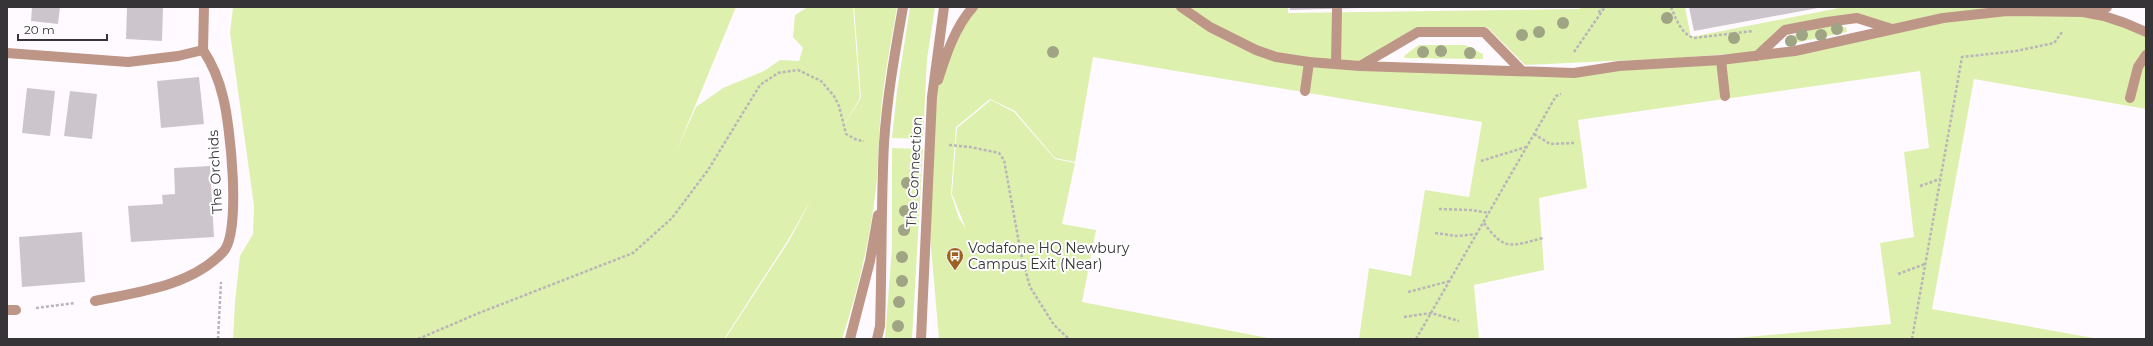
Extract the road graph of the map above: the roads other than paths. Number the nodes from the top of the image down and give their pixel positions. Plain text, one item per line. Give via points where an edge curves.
1 (204, 7) edge
2 (902, 7) edge
3 (944, 7) edge
4 (973, 7) edge
5 (1182, 7) edge
6 (2107, 7) edge
7 (1337, 9) dead end
8 (2083, 12) junction
9 (1893, 30) junction
10 (2146, 32) edge
11 (204, 50) junction
12 (7, 53) edge
13 (2146, 55) edge
14 (1757, 56) junction
15 (1721, 60) junction
16 (1309, 62) junction
17 (1336, 64) junction
18 (1360, 66) junction
19 (1522, 71) junction
20 (1305, 91) dead end
21 (1725, 96) dead end
22 (932, 97) junction
23 (2130, 98) dead end
24 (883, 187) junction
25 (95, 301) road end
26 (850, 339) edge
27 (877, 339) edge
28 (920, 339) edge

1 - 11 street
2 - 24 street via 884,142
3 - 22 street, The Connection
4 - 22 street via 949,48
5 - 16 street via 1210,27 1256,50 1276,57
6 - 8 street
7 - 17 street
8 - 9 street via 2039,10 1978,14 1944,18
8 - 10 street via 2125,22
9 - 14 street
9 - 14 street via 1857,18 1785,30
11 - 12 street via 128,62
11 - 25 street, The Orchids via 213,65 224,98 231,152 233,212 223,252 210,264 190,276 154,288
13 - 23 street via 2138,67
14 - 15 street
15 - 19 street via 1619,66 1574,73
15 - 21 street
16 - 17 street
16 - 20 street
17 - 18 street
18 - 19 street
18 - 19 street via 1418,32 1484,32
22 - 28 street, The Connection
24 - 26 street via 870,261
24 - 27 street via 880,326

